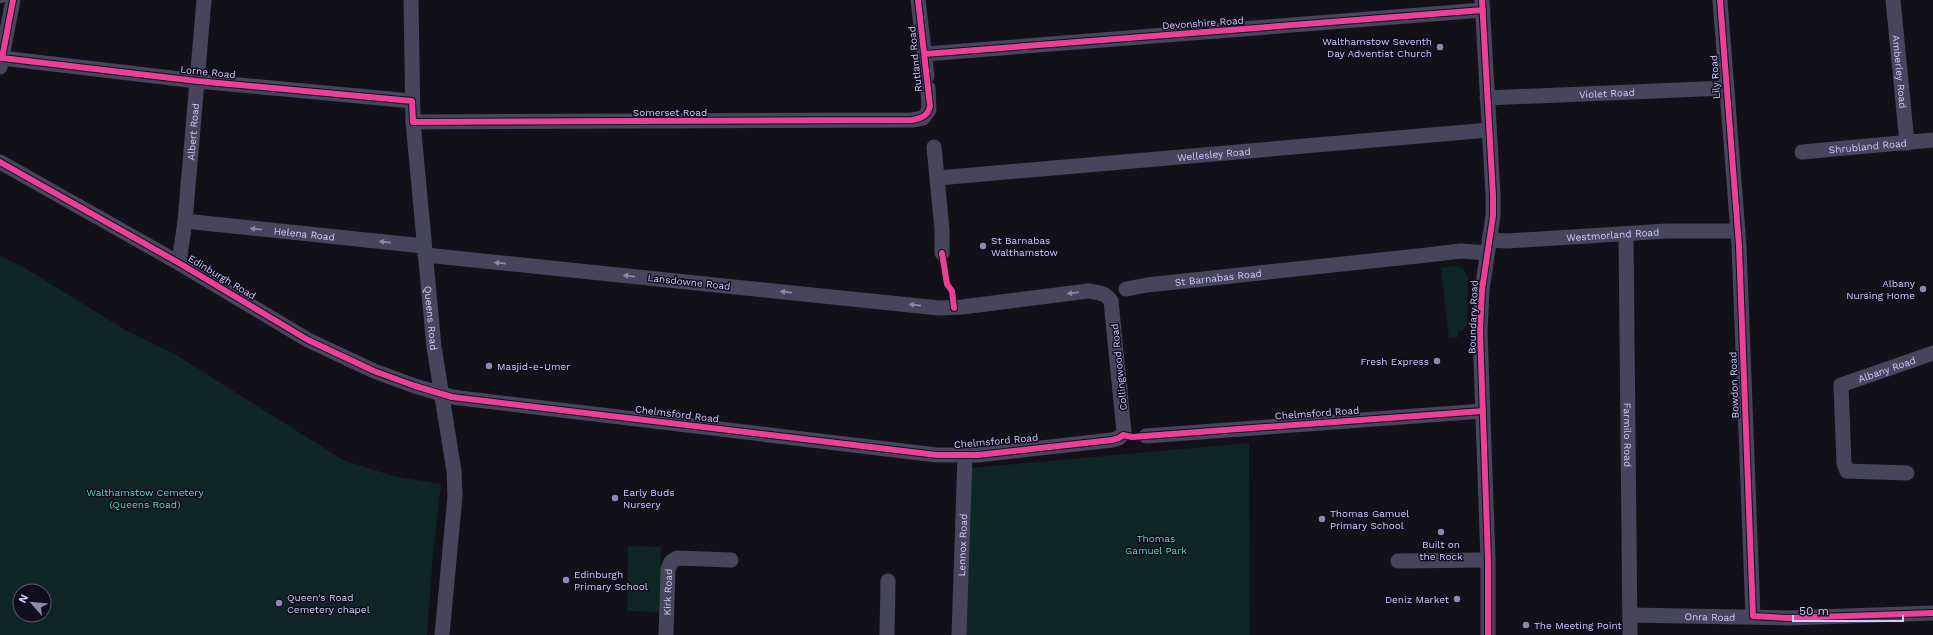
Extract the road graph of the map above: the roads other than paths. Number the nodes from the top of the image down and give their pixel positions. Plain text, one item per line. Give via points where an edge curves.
1 (204, 0) edge
2 (411, 0) edge
3 (918, 0) edge
4 (1720, 0) edge
5 (1893, 0) edge
6 (1483, 5) edge
7 (12, 6) edge
8 (925, 54) junction
9 (1, 63) edge
10 (197, 81) junction
11 (1726, 88) junction
12 (1487, 98) junction
13 (412, 101) junction
14 (927, 114) joint
15 (413, 122) junction
16 (1489, 130) junction
17 (1933, 140) edge
18 (1907, 143) junction
19 (934, 147) dead end
20 (1802, 152) dead end
21 (1731, 153) joint
22 (0, 162) edge
23 (938, 178) junction
24 (185, 221) junction
25 (1738, 231) junction
26 (1626, 234) junction
27 (1488, 247) junction
28 (424, 250) junction
29 (942, 253) dead end
30 (179, 263) junction
31 (1126, 289) dead end
32 (1110, 299) joint
33 (1933, 353) edge
34 (440, 393) junction
35 (1483, 410) junction
36 (1123, 435) joint
37 (1146, 436) dead end
38 (965, 456) junction
39 (1907, 473) dead end
40 (731, 560) dead end
41 (1488, 560) junction
42 (1398, 561) dead end
43 (888, 580) dead end
44 (1933, 613) edge
45 (1630, 615) junction
46 (1753, 616) junction
47 (442, 635) edge
48 (666, 635) edge
49 (887, 635) edge
50 (959, 635) edge
51 (1488, 635) edge
52 (1630, 635) edge

1 - 10 street, Albert Road
2 - 13 street, Queens Road
3 - 8 street, Rutland Road
4 - 11 street, Lily Road
5 - 18 street, Amberley Road
6 - 8 street, Devonshire Road
6 - 12 street, Boundary Road
7 - 9 street
8 - 14 street, Rutland Road via 930,106
9 - 10 street, Lorne Road
10 - 13 street, Lorne Road
10 - 24 street, Albert Road
11 - 12 street, Violet Road
11 - 21 street, Lily Road
12 - 16 street, Boundary Road
13 - 15 street, Queens Road
14 - 15 street, Somerset Road via 912,120
15 - 28 street, Queens Road
16 - 23 street, Wellesley Road
16 - 27 street, Boundary Road via 1493,216
17 - 18 street, Shrubland Road
18 - 20 street, Shrubland Road
19 - 23 street
21 - 25 street, Bowdon Road
22 - 30 street, Edinburgh Road
23 - 29 street
28 -> 24 street, Helena Road
24 - 30 street, Albert Road
25 - 26 street, Westmorland Road
25 - 46 street, Bowdon Road
26 - 27 street, Westmorland Road via 1508,241
26 - 45 street, Farmilo Road
27 - 31 street, St Barnabas Road
27 - 35 street, Boundary Road via 1480,331
32 -> 28 street, Lansdowne Road via 1099,292 1088,291 954,308 932,307
28 - 34 street, Queens Road
30 - 34 street, Edinburgh Road via 308,340 374,371
32 - 36 street, Collingwood Road via 1125,425
33 - 39 street, Albany Road via 1841,385 1844,463 1847,471
34 - 38 street, Chelmsford Road via 452,397 929,454
34 - 47 street, Queens Road via 454,471 455,496
35 - 37 street, Chelmsford Road
35 - 41 street, Boundary Road
36 - 38 street, Chelmsford Road via 1112,440
38 - 50 street, Lennox Road
40 - 48 street, Kirk Road via 677,558 671,562 668,569
41 - 42 street
41 - 51 street, Boundary Road
43 - 49 street
44 - 46 street, Onra Road via 1790,618
45 - 46 street, Onra Road
45 - 52 street, Farmilo Road

